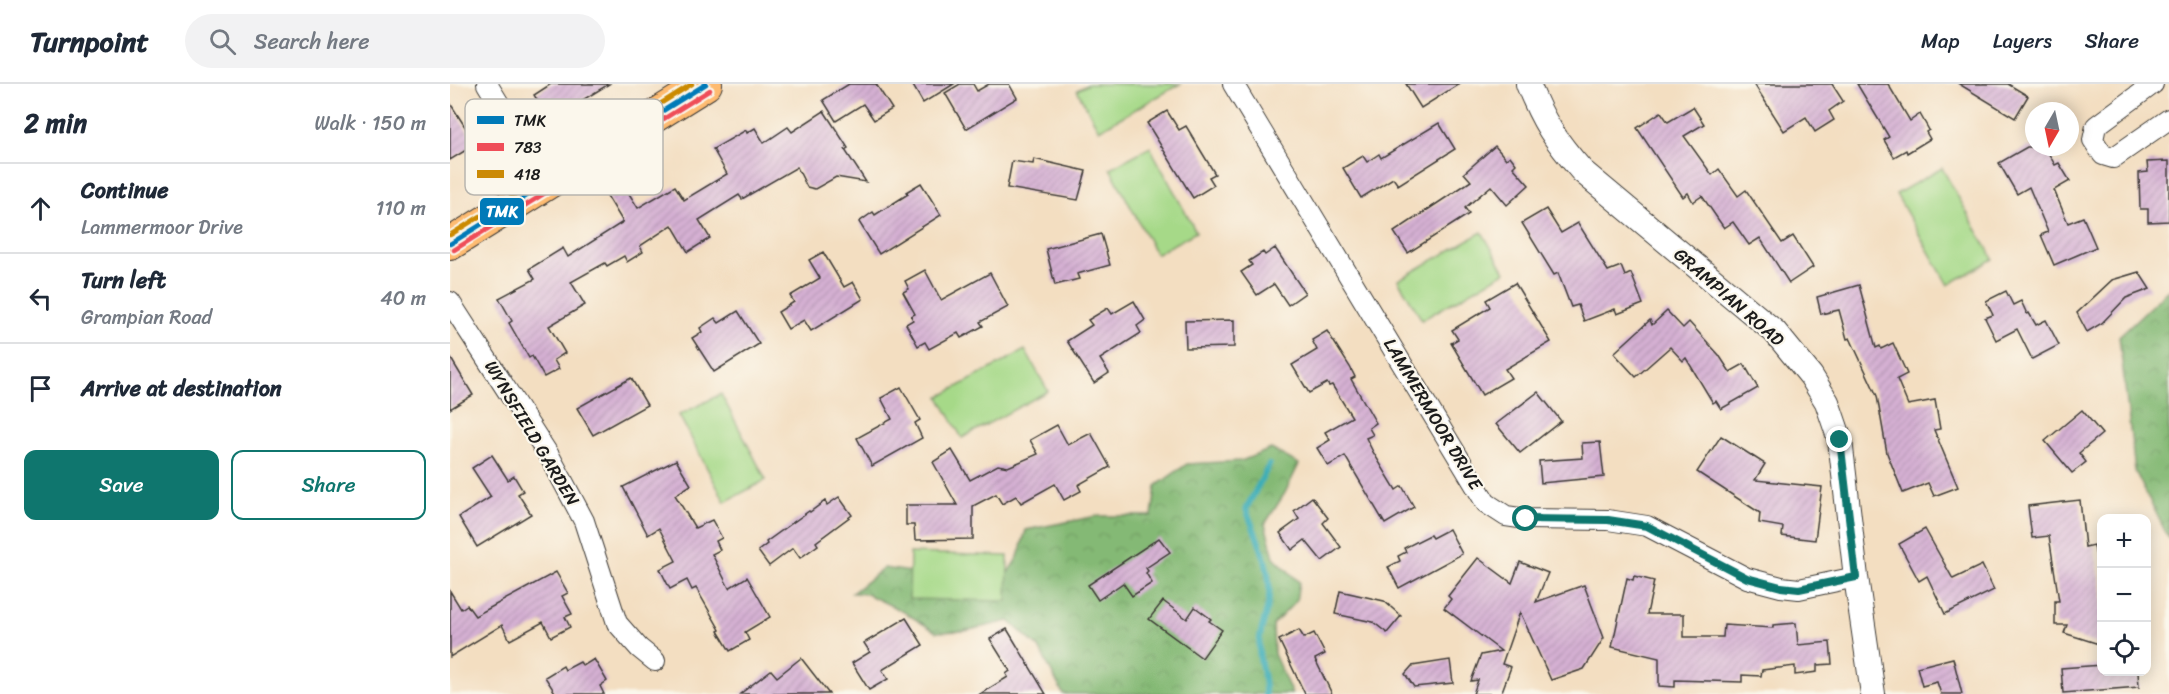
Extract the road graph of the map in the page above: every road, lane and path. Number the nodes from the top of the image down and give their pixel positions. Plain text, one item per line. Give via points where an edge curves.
1 (487, 84) edge
2 (706, 84) edge
3 (1233, 84) edge
4 (1528, 84) edge
5 (2153, 84) edge
6 (496, 99) edge
7 (663, 111) edge
8 (2169, 119) edge
9 (527, 195) edge
10 (450, 244) edge
11 (450, 302) edge
12 (1856, 577) junction
13 (655, 661) dead end
14 (1873, 694) edge

1 - 6 street
2 - 7 main road
3 - 12 street, LAMMERMOOR DRIVE via 1486,503 1506,516 1526,519 1608,520 1647,526 1747,578 1781,587 1799,589
4 - 12 street, GRAMPIAN ROAD via 1552,134 1582,171 1775,332 1811,375 1827,402 1840,440
5 - 8 street via 2097,126 2092,140 2103,155 2113,158
9 - 10 main road
11 - 13 street, WYNSFIELD GARDEN via 550,457 584,521 617,623
12 - 14 street, GRAMPIAN ROAD

